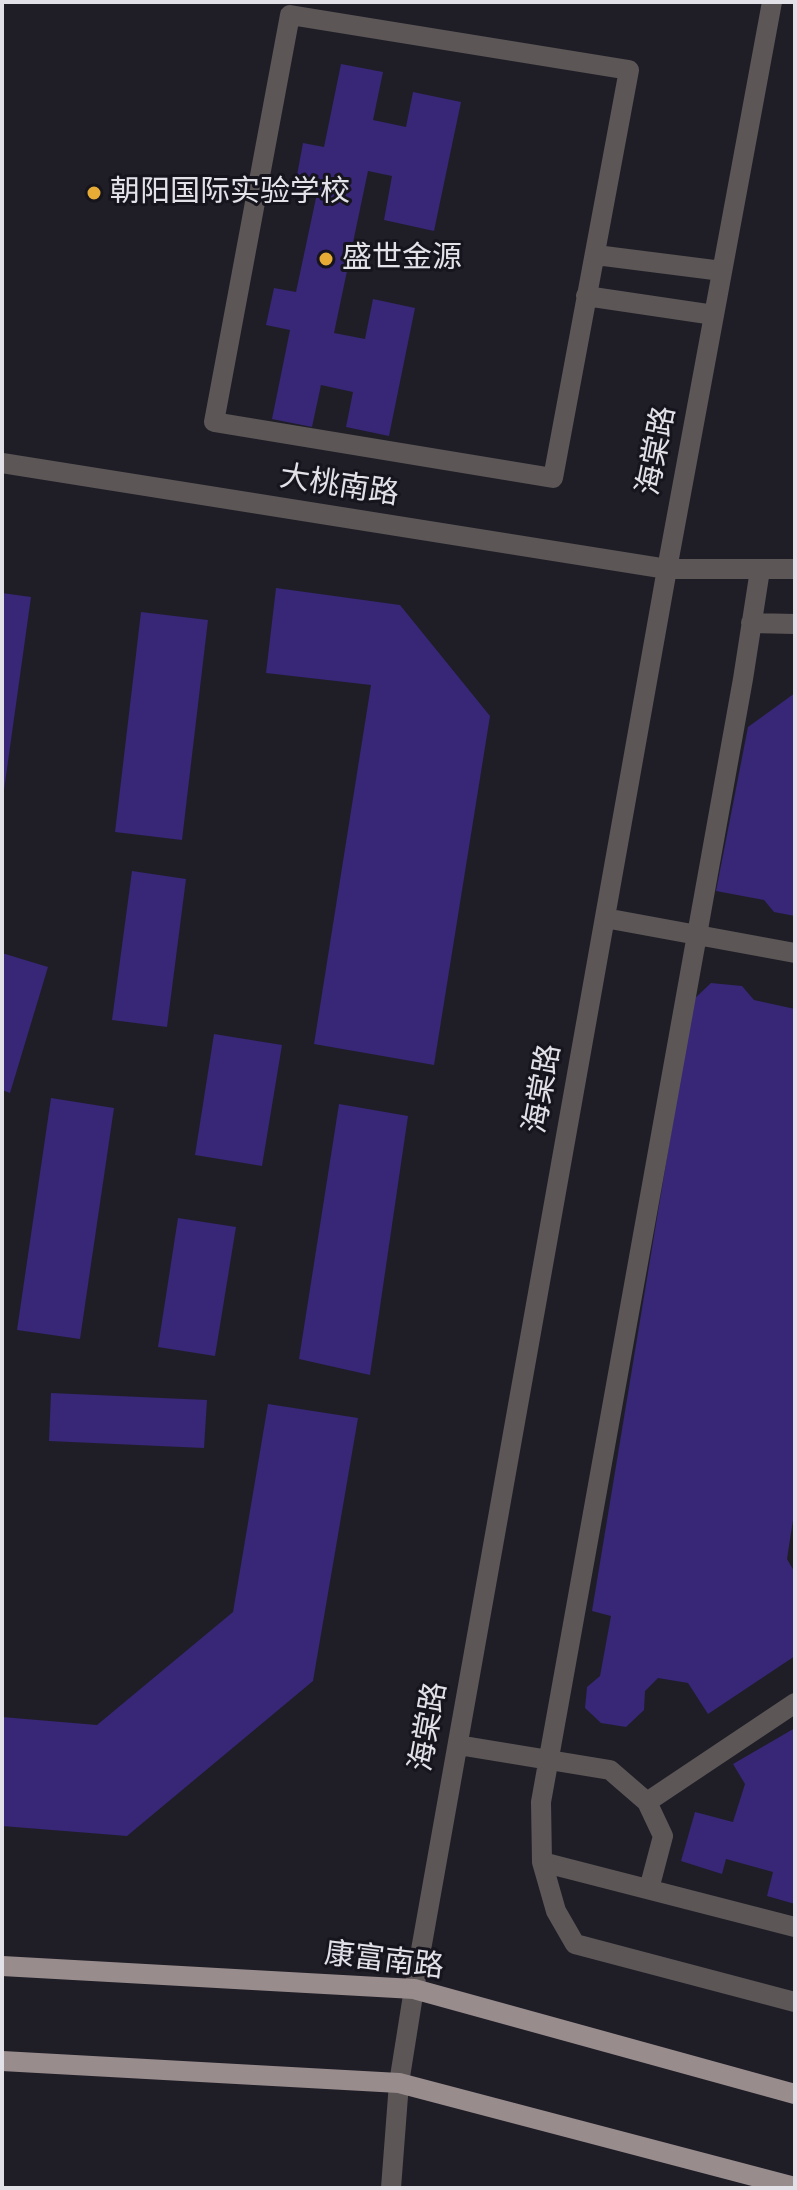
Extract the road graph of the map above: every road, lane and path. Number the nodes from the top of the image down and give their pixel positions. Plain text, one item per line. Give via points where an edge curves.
1 (772, 2) edge
2 (596, 255) junction
3 (722, 271) junction
4 (586, 296) junction
5 (714, 315) junction
6 (2, 463) edge
7 (667, 569) junction
8 (795, 569) edge
9 (760, 570) junction
10 (751, 623) junction
11 (795, 624) edge
12 (605, 918) junction
13 (697, 935) junction
14 (795, 953) edge
15 (795, 1703) edge
16 (458, 1745) junction
17 (549, 1760) junction
18 (647, 1802) junction
19 (542, 1862) junction
20 (649, 1889) junction
21 (795, 1927) edge
22 (2, 1966) edge
23 (414, 1989) junction
24 (795, 2002) edge
25 (2, 2061) edge
26 (399, 2083) junction
27 (795, 2094) edge
28 (795, 2187) edge
29 (391, 2188) edge

1 - 3 street, 海棠路
2 - 3 street
2 - 4 street
2 - 4 street via 629,70 290,15 214,422 553,478
3 - 5 street, 海棠路
4 - 5 street
5 - 7 street, 海棠路
6 - 7 street, 大桃南路
7 - 9 street, 大桃南路
7 - 12 street, 海棠路
8 - 9 street, 大桃南路
9 - 10 street
10 - 11 street
10 - 13 street
12 - 13 street
12 - 16 street, 海棠路
13 - 14 street
13 - 17 street
15 - 18 street
16 - 17 street
16 - 23 street, 海棠路
17 - 18 street via 610,1770
17 - 19 street via 541,1802
18 - 20 street via 663,1836
19 - 20 street
19 - 24 street via 556,1911 575,1944
20 - 21 street
22 - 23 main road, 康富南路
23 - 26 street, 海棠路
23 - 27 main road, 康富南路
25 - 26 main road
26 - 28 main road
26 - 29 street, 海棠路

